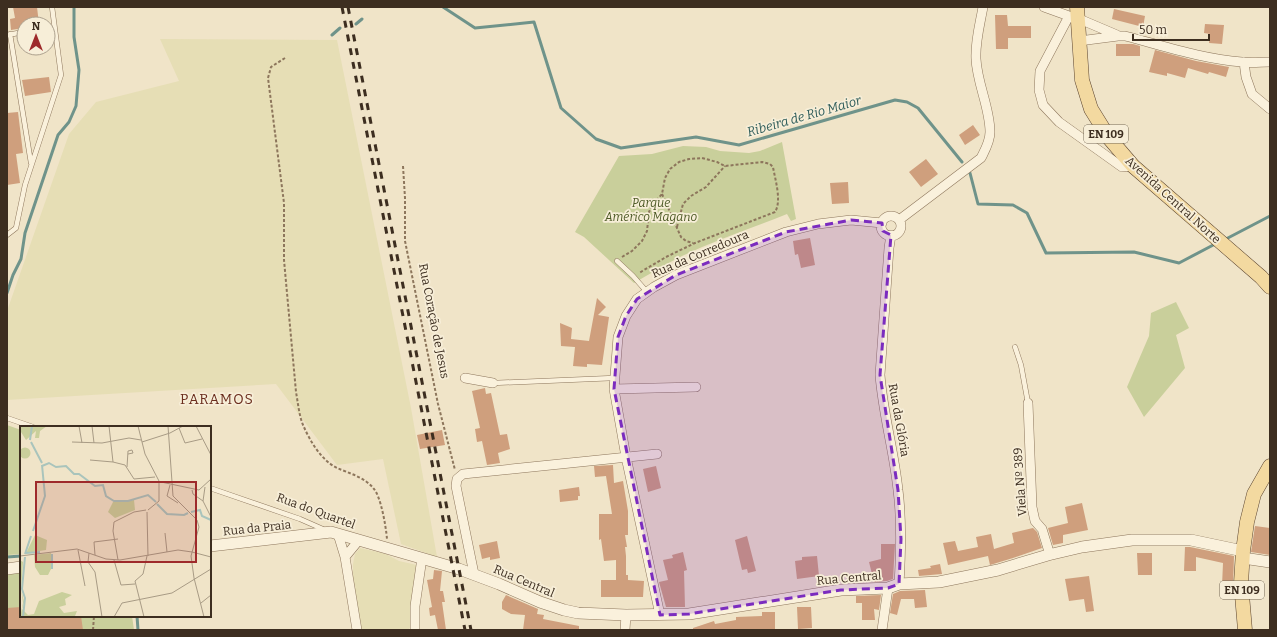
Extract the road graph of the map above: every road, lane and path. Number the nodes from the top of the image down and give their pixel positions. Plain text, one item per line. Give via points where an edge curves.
1 (983, 7) edge
2 (1044, 7) edge
3 (1074, 14) edge
4 (9, 34) edge
5 (56, 36) edge
6 (1118, 36) junction
7 (1079, 41) junction
8 (285, 58) dead end
9 (1244, 62) junction
10 (1270, 62) edge
11 (1270, 109) edge
12 (32, 165) junction
13 (403, 166) dead end
14 (725, 166) junction
15 (1133, 166) junction
16 (662, 194) junction
17 (899, 220) junction
18 (882, 223) junction
19 (677, 227) junction
20 (7, 235) edge
21 (891, 235) junction
22 (694, 243) junction
23 (617, 261) joint
24 (633, 276) junction
25 (1270, 287) edge
26 (647, 292) junction
27 (1015, 347) dead end
28 (465, 378) dead end
29 (614, 378) junction
30 (493, 383) joint
31 (696, 387) dead end
32 (614, 389) junction
33 (1028, 403) joint
34 (7, 418) edge
35 (30, 426) edge
36 (657, 454) dead end
37 (626, 457) junction
38 (1270, 466) edge
39 (457, 479) junction
40 (211, 488) edge
41 (334, 533) junction
42 (359, 540) junction
43 (211, 546) edge
44 (388, 548) junction
45 (1243, 554) junction
46 (1050, 555) junction
47 (345, 557) junction
48 (422, 558) junction
49 (1270, 562) edge
50 (20, 567) edge
51 (7, 568) edge
52 (459, 569) joint
53 (474, 574) junction
54 (894, 586) junction
55 (626, 615) junction
56 (660, 615) junction
57 (94, 617) edge
58 (93, 630) edge
59 (358, 630) edge
60 (415, 630) edge
61 (625, 630) edge
62 (882, 630) edge
63 (1245, 630) edge

1 - 17 street via 976,61 987,109 990,133 987,147 981,158
2 - 3 street
3 - 6 street
3 - 7 main road, Avenida Central Norte / EN 109
3 - 15 street via 1040,71 1039,90 1043,105 1059,122 1122,167
4 - 12 lane
5 - 12 lane via 61,75
6 - 7 street
6 - 9 street via 1204,56
7 - 15 main road, Avenida Central Norte / EN 109 via 1082,80 1091,108 1109,138
8 - 44 path via 271,67 268,78 284,203 284,260 299,407 303,424 320,454 334,467 374,488 379,496
9 - 10 street
9 - 11 street via 1252,94
12 - 20 lane via 16,228
13 - 39 path, Rua Coração de Jesus via 405,241 438,404
14 - 16 path via 702,158 679,162 664,178
14 - 19 path via 706,187 690,196 683,204
14 - 22 path via 762,162 770,164 773,167 778,208 775,212
15 - 25 main road, Avenida Central Norte / EN 109
16 - 19 path
16 - 23 path via 649,212 647,231 642,242
17 - 18 street via 891,216 885,218
17 - 21 street via 899,232
18 - 21 street via 883,231
18 - 26 street, Rua da Corredoura via 852,220 818,224 786,232 676,275
19 - 22 path via 681,237
21 - 54 street, Rua da Glória via 880,376 898,490 901,539
22 - 24 path
23 - 24 lane
24 - 26 lane
26 - 29 street, Rua da Corredoura via 637,299 626,316 618,337
27 - 33 lane
28 - 30 street
29 - 30 lane
29 - 32 street, Rua da Corredoura
31 - 32 street
32 - 37 street, Rua da Corredoura
33 - 46 street, Viela Nº 389 via 1032,507 1035,521 1042,529
34 - 35 lane
36 - 37 street
37 - 39 street via 463,474
37 - 56 street, Rua da Corredoura
38 - 45 main road, EN 109 via 1250,506
39 - 53 street via 456,486
40 - 41 lane, Rua do Quartel
41 - 42 street, Rua do Quartel
41 - 43 street, Rua da Praia
41 - 47 street
42 - 44 street, Rua do Quartel
42 - 47 street
44 - 48 street, Rua do Quartel
45 - 46 street, Rua Central via 1190,540 1160,539 1111,542
45 - 49 street, Rua Central
45 - 63 main road, EN 109 via 1241,583
46 - 54 street, Rua Central via 998,570 939,582
47 - 59 street
48 - 52 street, Rua do Quartel
48 - 60 street via 415,606
50 - 51 street
52 - 53 street, Rua Central
53 - 55 street, Rua Central via 564,610
54 - 56 street, Rua Central via 841,590 689,614
54 - 62 street, Rua da Glória
55 - 56 street, Rua Central
55 - 61 street
57 - 58 path

